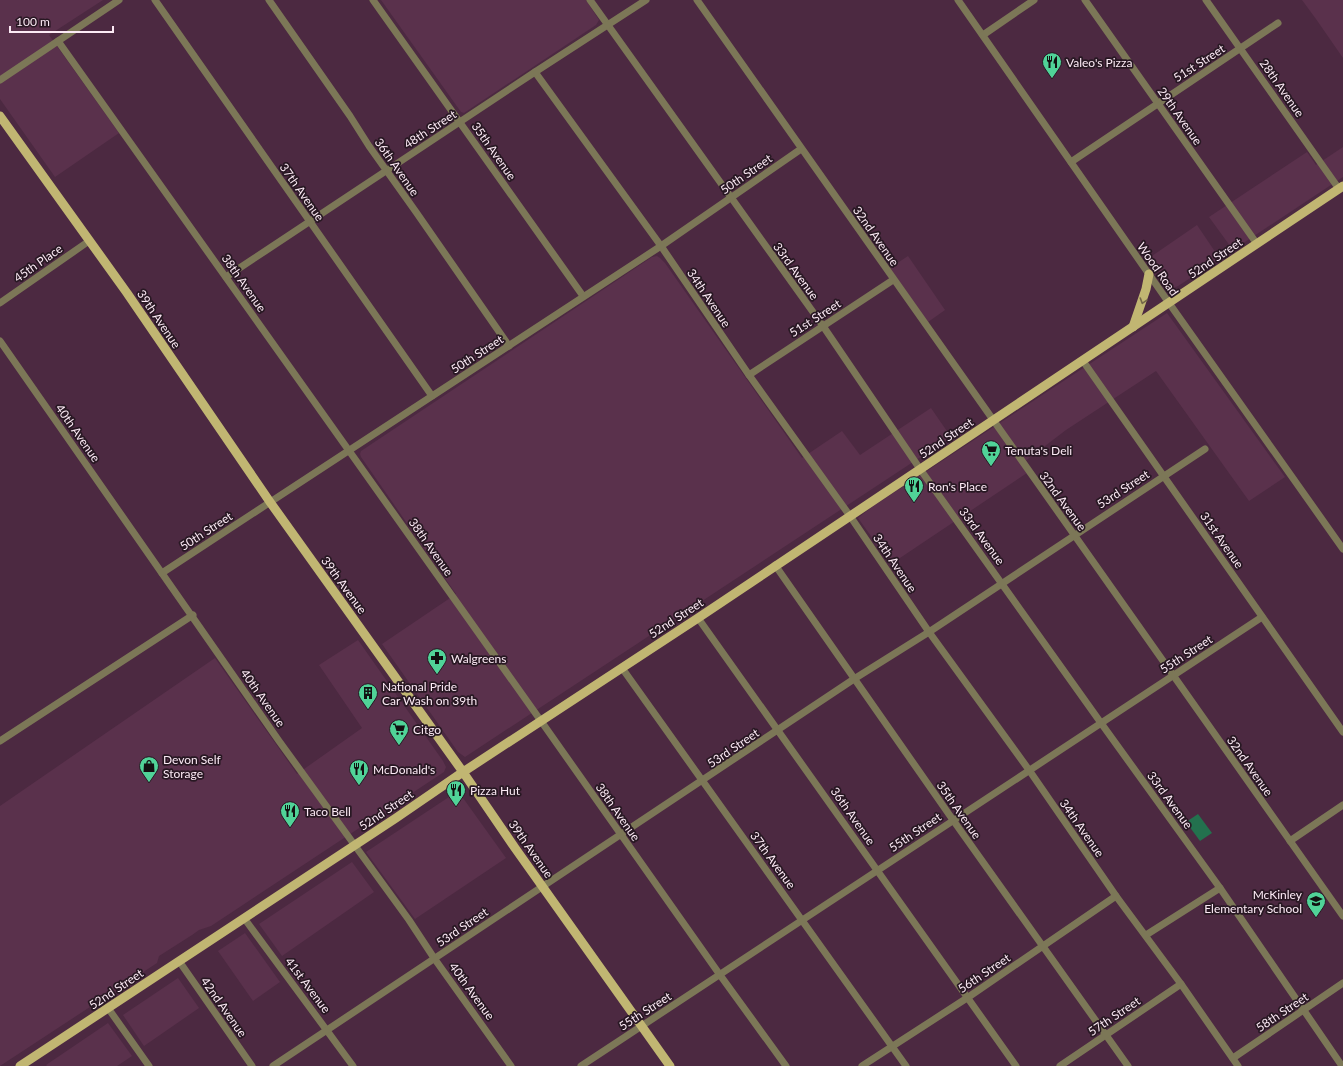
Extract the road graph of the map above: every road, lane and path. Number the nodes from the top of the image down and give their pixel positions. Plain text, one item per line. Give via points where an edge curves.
1 (119, 0) edge
2 (155, 0) edge
3 (269, 0) edge
4 (373, 0) edge
5 (590, 0) edge
6 (646, 0) edge
7 (696, 0) edge
8 (958, 0) edge
9 (1034, 0) edge
10 (1085, 0) edge
11 (1206, 0) edge
12 (1278, 23) dead end
13 (608, 25) junction
14 (983, 35) junction
15 (58, 41) junction
16 (1241, 48) junction
17 (536, 72) junction
18 (0, 80) edge
19 (1158, 103) junction
20 (0, 116) edge
21 (460, 122) junction
22 (801, 149) junction
23 (1071, 162) junction
24 (386, 170) junction
25 (1341, 187) edge
26 (731, 198) junction
27 (310, 222) junction
28 (89, 241) junction
29 (1257, 244) junction
30 (661, 246) junction
31 (1149, 274) junction
32 (226, 277) junction
33 (893, 280) junction
34 (583, 296) junction
35 (0, 303) edge
36 (1169, 303) junction
37 (823, 326) junction
38 (1133, 327) junction
39 (0, 341) edge
40 (509, 346) junction
41 (1083, 360) junction
42 (749, 375) junction
43 (432, 396) junction
44 (992, 421) junction
45 (1205, 449) dead end
46 (349, 450) junction
47 (920, 469) junction
48 (1163, 476) junction
49 (270, 502) junction
50 (850, 516) junction
51 (1074, 535) junction
52 (1343, 548) edge
53 (775, 565) junction
54 (162, 572) junction
55 (1002, 583) junction
56 (192, 615) junction
57 (1262, 617) junction
58 (698, 618) junction
59 (929, 632) junction
60 (622, 668) junction
61 (1173, 675) junction
62 (854, 679) junction
63 (541, 721) junction
64 (1100, 723) junction
65 (779, 730) junction
66 (1343, 732) edge
67 (0, 740) edge
68 (1029, 770) junction
69 (463, 772) junction
70 (703, 781) junction
71 (1343, 805) edge
72 (953, 820) junction
73 (621, 835) junction
74 (1290, 841) junction
75 (354, 846) junction
76 (878, 870) junction
77 (542, 886) junction
78 (1220, 888) junction
79 (1116, 896) junction
80 (1343, 916) edge
81 (244, 918) junction
82 (803, 921) junction
83 (1146, 935) junction
84 (1043, 946) junction
85 (434, 958) junction
86 (179, 961) junction
87 (720, 975) junction
88 (1343, 983) edge
89 (1181, 984) junction
90 (967, 998) junction
91 (108, 1008) junction
92 (1304, 1010) junction
93 (641, 1026) junction
94 (328, 1030) junction
95 (1106, 1035) junction
96 (892, 1046) junction
97 (1233, 1058) junction
98 (32, 1063) edge
99 (20, 1066) edge
100 (149, 1066) edge
101 (252, 1066) edge
102 (274, 1066) edge
103 (353, 1066) edge
104 (511, 1066) edge
105 (581, 1066) edge
106 (670, 1066) edge
107 (786, 1066) edge
108 (862, 1066) edge
109 (906, 1066) edge
110 (1016, 1066) edge
111 (1060, 1066) edge
112 (1128, 1066) edge
113 (1238, 1066) edge
114 (1342, 1066) edge

1 - 15 street
2 - 27 street, 37th Avenue
3 - 24 street, 36th Avenue
4 - 21 street, 35th Avenue
5 - 13 street, 33rd Avenue
6 - 13 street, 48th Street
7 - 22 street, 32nd Avenue
8 - 14 street, Wood Road
9 - 14 street
10 - 19 street, 29th Avenue
11 - 16 street, 28th Avenue
12 - 16 street, 51st Street
13 - 17 street, 48th Street
13 - 26 street, 33rd Avenue
14 - 23 street, Wood Road
15 - 18 street
15 - 32 street, 38th Avenue
16 - 19 street, 51st Street
16 - 25 street, 28th Avenue
17 - 21 street, 48th Street
17 - 30 street, 34th Avenue
19 - 23 street, 51st Street
19 - 29 street, 29th Avenue
20 - 28 main road, 39th Avenue
21 - 24 street, 48th Street
21 - 34 street, 35th Avenue
22 - 26 street, 50th Street
22 - 33 street, 32nd Avenue
23 - 31 street, Wood Road
24 - 27 street, 48th Street
24 - 40 street, 36th Avenue
25 - 29 main road, 52nd Street
26 - 30 street, 50th Street
26 - 37 street, 33rd Avenue
27 - 32 street, 48th Street
27 - 43 street, 37th Avenue
28 - 35 street, 45th Place
28 - 49 main road, 39th Avenue
29 - 36 main road, 52nd Street
30 - 34 street, 50th Street
30 - 42 street, 34th Avenue
31 - 36 street, Wood Road
31 -> 38 main road
32 - 46 street, 38th Avenue
33 - 37 street, 51st Street
33 - 44 street, 32nd Avenue
34 - 40 street, 50th Street
36 - 38 main road, 52nd Street
36 - 52 street, Wood Road
37 - 42 street, 51st Street
37 - 47 street, 33rd Avenue
38 - 41 main road, 52nd Street
39 - 54 street, 40th Avenue
40 - 43 street, 50th Street
41 - 44 main road, 52nd Street
41 - 48 street, 31st Avenue
42 - 50 street, 34th Avenue
43 - 46 street, 50th Street
44 - 47 main road, 52nd Street
44 - 51 street, 32nd Avenue
45 - 48 street, 53rd Street
46 - 49 street, 50th Street
46 - 63 street, 38th Avenue
47 - 50 main road, 52nd Street
47 - 55 street, 33rd Avenue
48 - 51 street, 53rd Street
48 - 57 street, 31st Avenue
49 - 54 street, 50th Street
49 - 69 main road, 39th Avenue
50 - 53 main road, 52nd Street
50 - 59 street, 34th Avenue
51 - 55 street, 53rd Street
51 - 61 street, 32nd Avenue
53 - 58 main road, 52nd Street
53 - 62 street, 35th Avenue
54 - 56 street, 40th Avenue
55 - 59 street, 53rd Street
55 - 64 street, 33rd Avenue
56 - 67 street
56 - 75 street, 40th Avenue
57 - 61 street, 55th Street
57 - 66 street, 31st Avenue
58 - 60 main road, 52nd Street
58 - 65 street, 36th Avenue
59 - 62 street, 53rd Street
59 - 68 street, 34th Avenue
60 - 63 main road, 52nd Street
60 - 70 street, 37th Avenue
61 - 64 street, 55th Street
61 - 74 street, 32nd Avenue
62 - 65 street, 53rd Street
62 - 72 street, 35th Avenue
63 - 69 main road, 52nd Street
63 - 73 street, 38th Avenue
64 - 68 street, 55th Street
64 - 78 street, 33rd Avenue
65 - 70 street, 53rd Street
65 - 76 street, 36th Avenue
68 - 72 street, 55th Street
68 - 79 street, 34th Avenue
69 - 75 main road, 52nd Street
69 - 77 main road, 39th Avenue
70 - 73 street, 53rd Street
70 - 82 street, 37th Avenue
71 - 74 street
72 - 76 street, 55th Street
72 - 84 street, 35th Avenue
73 - 77 street, 53rd Street
73 - 87 street, 38th Avenue
74 - 80 street, 32nd Avenue
75 - 81 main road, 52nd Street
75 - 85 street, 40th Avenue
76 - 82 street, 55th Street
76 - 90 street, 36th Avenue
77 - 85 street, 53rd Street
77 - 93 main road, 39th Avenue
78 - 83 street
78 - 92 street, 33rd Avenue
79 - 83 street, 34th Avenue
79 - 84 street, 56th Street
81 - 86 main road, 52nd Street
81 - 94 street, 41st Avenue
82 - 87 street, 55th Street
82 - 96 street, 37th Avenue
83 - 89 street, 34th Avenue
84 - 90 street, 56th Street
84 - 95 street, 35th Avenue
85 - 94 street, 53rd Street
85 - 104 street, 40th Avenue
86 - 91 main road, 52nd Street
86 - 101 street, 42nd Avenue
87 - 93 street, 55th Street
87 - 107 street, 38th Avenue
88 - 92 street, 58th Street
89 - 95 street, 57th Street
89 - 97 street, 34th Avenue
90 - 96 street, 56th Street
90 - 110 street, 36th Avenue
91 - 98 main road, 52nd Street
91 - 100 street
92 - 97 street, 58th Street
92 - 114 street, 33rd Avenue
93 - 105 street, 55th Street
93 - 106 main road, 39th Avenue
94 - 102 street, 53rd Street
94 - 103 street, 41st Avenue
95 - 111 street, 57th Street
95 - 112 street, 35th Avenue
96 - 108 street, 56th Street
96 - 109 street, 37th Avenue
97 - 113 street, 34th Avenue
98 - 99 main road, 52nd Street

